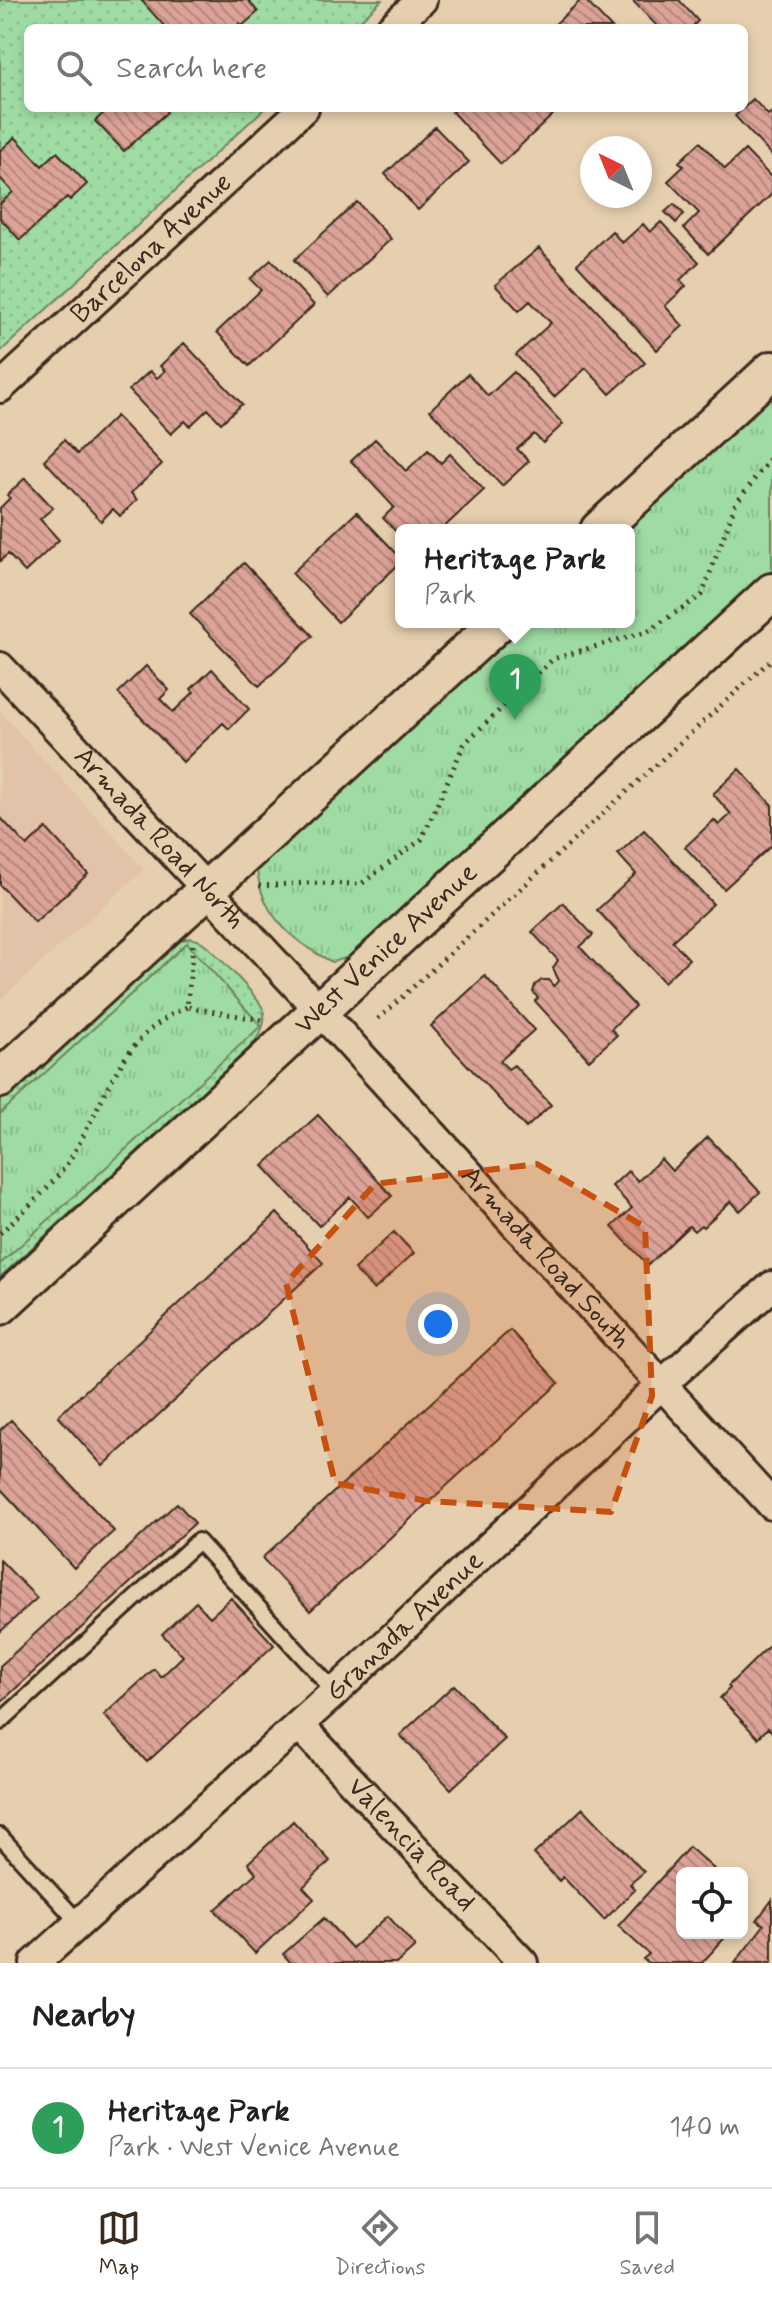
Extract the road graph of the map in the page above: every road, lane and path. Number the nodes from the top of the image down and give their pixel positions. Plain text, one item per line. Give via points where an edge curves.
1 (422, 0) edge
2 (395, 24) edge
3 (300, 112) edge
4 (772, 370) edge
5 (0, 388) edge
6 (772, 456) edge
7 (605, 524) edge
8 (772, 592) edge
9 (492, 628) edge
10 (772, 659) edge
11 (0, 667) edge
12 (258, 886) dead end
13 (208, 890) junction
14 (193, 943) dead end
15 (187, 1007) junction
16 (320, 1011) junction
17 (378, 1019) dead end
18 (263, 1020) dead end
19 (0, 1079) edge
20 (0, 1233) edge
21 (772, 1286) edge
22 (0, 1306) edge
23 (661, 1385) junction
24 (772, 1505) edge
25 (335, 1692) junction
26 (0, 1722) edge
27 (299, 1725) junction
28 (0, 1836) edge
29 (79, 1923) junction
30 (35, 1963) edge
31 (523, 1963) edge

1 - 2 street
3 - 5 street, Barcelona Avenue
4 - 7 street
6 - 12 path via 735,505 702,595 648,631 553,659 464,744 422,839 361,884
8 - 16 street, West Venice Avenue
9 - 13 street
10 - 17 path
11 - 13 street, Armada Road North
13 - 16 street, Armada Road North
13 - 19 street
14 - 15 path
15 - 18 path
15 - 20 path via 140,1038 113,1076 64,1168
16 - 22 street, West Venice Avenue
16 - 23 street, Armada Road South
21 - 23 street, Granada Avenue
23 - 24 street, Armada Road South
23 - 25 street, Granada Avenue
25 - 26 lane via 198,1541
25 - 27 street, Granada Avenue
27 - 29 street, Granada Avenue
27 - 31 street, Valencia Road
28 - 29 lane
29 - 30 street, Granada Avenue

